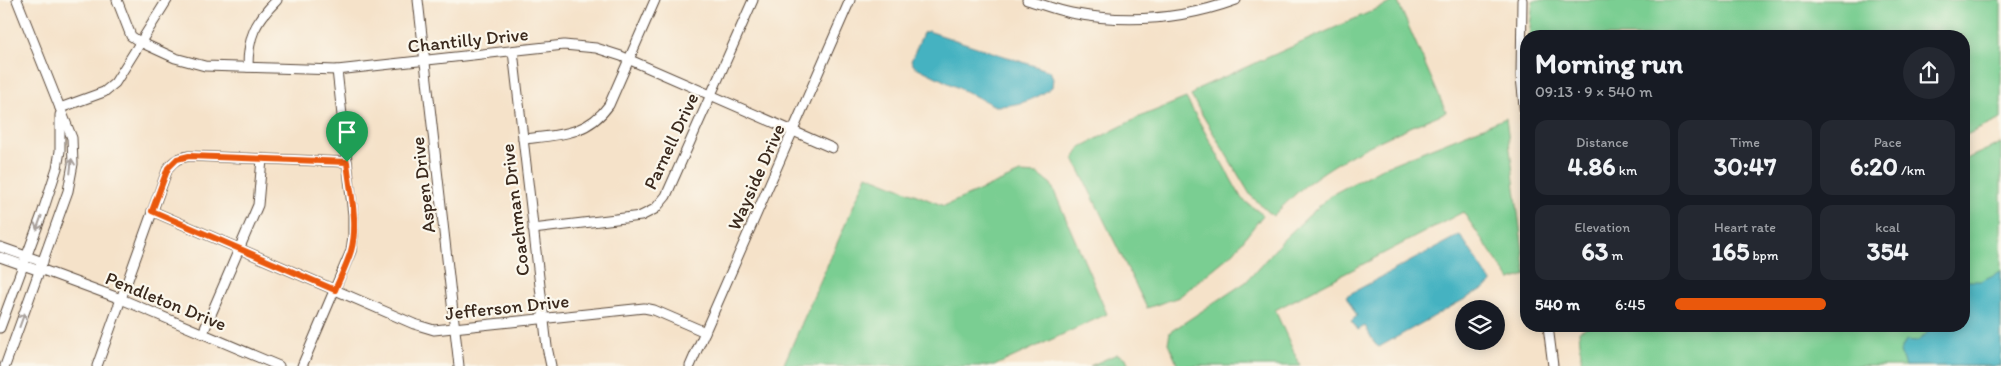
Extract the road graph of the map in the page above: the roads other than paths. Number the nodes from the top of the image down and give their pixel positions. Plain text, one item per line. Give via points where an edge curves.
1 (17, 0) edge
2 (117, 0) edge
3 (167, 0) edge
4 (277, 0) edge
5 (418, 0) edge
6 (655, 0) edge
7 (752, 0) edge
8 (850, 0) edge
9 (1027, 0) edge
10 (1236, 0) edge
11 (1522, 0) edge
12 (1522, 30) edge
13 (140, 42) junction
14 (513, 51) junction
15 (630, 60) junction
16 (425, 61) junction
17 (248, 67) junction
18 (337, 70) junction
19 (711, 95) junction
20 (60, 108) junction
21 (793, 131) junction
22 (523, 139) junction
23 (832, 148) dead end
24 (262, 159) junction
25 (347, 162) junction
26 (52, 183) junction
27 (68, 191) junction
28 (152, 211) junction
29 (533, 229) junction
30 (0, 247) edge
31 (240, 249) junction
32 (0, 257) edge
33 (25, 261) junction
34 (41, 267) junction
35 (335, 290) junction
36 (121, 298) junction
37 (543, 319) junction
38 (0, 328) edge
39 (455, 329) junction
40 (705, 332) junction
41 (1549, 332) edge
42 (203, 333) junction
43 (5, 366) edge
44 (97, 366) edge
45 (279, 366) edge
46 (302, 366) edge
47 (460, 366) edge
48 (551, 366) edge
49 (690, 366) edge
50 (1552, 366) edge

1 - 20 street
2 - 13 street via 131,36
3 - 13 street
4 - 17 street via 252,32
5 - 16 street, Aspen Drive
6 - 15 street
7 - 19 street, Parnell Drive
8 - 21 street, Wayside Drive
9 - 10 street via 1069,13 1104,18 1165,18 1210,10
11 - 12 street
13 - 17 street, Chantilly Drive via 187,62 205,66
13 - 20 street via 115,84 104,92
14 - 15 street, Chantilly Drive via 579,46 596,48
14 - 16 street, Chantilly Drive
14 - 22 street, Coachman Drive
15 - 19 street, Chantilly Drive
15 - 22 street via 609,105 593,123 563,134
16 - 18 street, Chantilly Drive
16 - 39 street, Aspen Drive
17 - 18 street, Chantilly Drive
18 - 25 street
19 - 21 street, Chantilly Drive
19 - 29 street, Parnell Drive via 666,196 655,209 632,218
20 - 26 street via 60,151
27 -> 20 street via 73,164 72,138
21 - 23 street, Chantilly Drive
21 - 40 street, Wayside Drive
22 - 29 street, Coachman Drive
24 - 25 street
24 - 28 street via 189,156 177,159 168,168
24 - 31 street via 258,205
25 - 35 street via 354,236
26 - 27 street
26 -> 33 street
27 - 34 street
28 - 31 street, Jefferson Drive
28 - 36 street
29 - 37 street, Coachman Drive
30 - 33 street
31 - 35 street, Jefferson Drive
31 - 42 street
32 - 33 street
33 - 34 street, Pendleton Drive
33 - 38 street
34 - 36 street, Pendleton Drive
43 -> 34 street
35 - 39 street, Jefferson Drive via 414,324 434,330
35 - 46 street
36 - 42 street, Pendleton Drive
36 - 44 street
37 - 39 street, Jefferson Drive
37 - 40 street, Jefferson Drive via 644,308
37 - 48 street, Coachman Drive
39 - 47 street, Aspen Drive
40 - 49 street, Wayside Drive
41 - 50 street
42 - 45 street, Pendleton Drive

